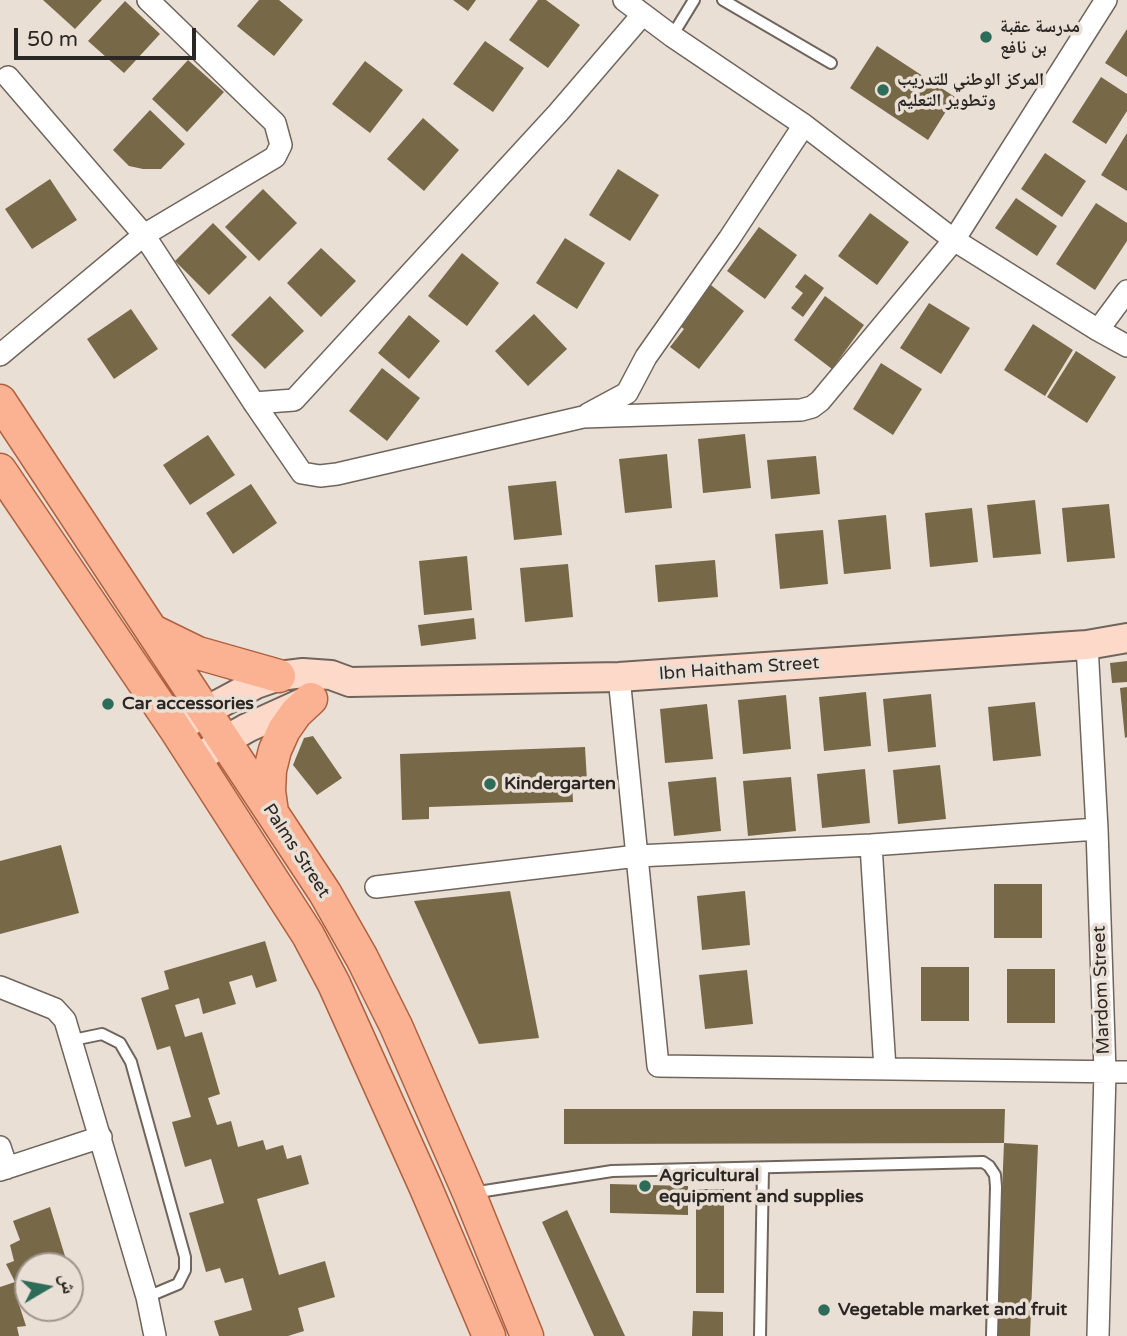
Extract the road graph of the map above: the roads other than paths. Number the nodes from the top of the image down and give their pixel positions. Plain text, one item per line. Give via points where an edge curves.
1 (148, 0) edge
2 (624, 0) edge
3 (694, 0) edge
4 (723, 0) edge
5 (1106, 0) edge
6 (643, 14) junction
7 (672, 36) junction
8 (831, 62) dead end
9 (8, 77) dead end
10 (804, 125) junction
11 (144, 235) junction
12 (954, 240) junction
13 (1127, 291) edge
14 (1098, 330) junction
15 (1127, 346) edge
16 (0, 355) edge
17 (0, 401) edge
18 (254, 404) junction
19 (583, 417) junction
20 (0, 470) edge
21 (149, 629) junction
22 (1127, 638) edge
23 (1087, 645) junction
24 (279, 676) junction
25 (619, 677) junction
26 (350, 682) junction
27 (311, 699) junction
28 (204, 712) junction
29 (176, 730) junction
30 (223, 741) junction
31 (196, 760) junction
32 (272, 812) junction
33 (1097, 829) junction
34 (871, 845) junction
35 (637, 856) junction
36 (376, 887) dead end
37 (0, 987) edge
38 (73, 1040) junction
39 (885, 1069) junction
40 (1105, 1072) junction
41 (1127, 1072) edge
42 (101, 1137) junction
43 (0, 1147) edge
44 (4, 1169) edge
45 (762, 1169) junction
46 (469, 1193) junction
47 (147, 1297) junction
48 (155, 1336) edge
49 (489, 1336) edge
50 (527, 1336) edge
51 (760, 1336) edge
52 (992, 1336) edge
53 (1098, 1336) edge

1 - 11 street via 275,123 281,145 275,157
2 - 6 street
3 - 7 lane
4 - 8 lane
5 - 12 street
6 - 7 street
6 - 18 street via 294,400
7 - 10 street
9 - 11 street
10 - 12 street
10 - 19 street via 626,393
11 - 16 street
11 - 18 street
12 - 14 street
12 - 19 street via 812,407
13 - 14 street
14 - 15 street
17 - 21 main road, Palms Street
18 - 19 street via 302,473 320,476
20 - 29 main road, Palms Street
21 - 24 main road via 198,653
21 - 28 main road, Palms Street
22 - 23 main road, Ibn Haitham Street
23 - 25 main road, Ibn Haitham Street
23 - 33 street, Mardom Street
24 - 26 main road via 317,673
24 - 28 main road
25 - 26 main road, Ibn Haitham Street
25 - 35 street
26 - 27 main road
27 - 30 main road
27 - 32 main road via 290,722 275,750
28 - 29 main road
28 - 30 main road, Palms Street
29 - 31 main road, Palms Street
30 - 31 main road
30 - 32 main road, Palms Street
31 - 49 main road, Palms Street via 281,891 334,984
32 - 46 main road, Palms Street via 362,958
33 - 34 street
33 - 40 street, Mardom Street
34 - 35 street
34 - 39 street
35 - 36 street
35 - 39 street via 658,1066
37 - 38 street via 61,1014
38 - 42 street
38 - 47 lane via 102,1034 120,1043 131,1062 185,1257 178,1284
39 - 40 street
40 - 41 street
40 - 53 street, Mardom Street
42 - 44 street
42 - 47 street
43 - 44 street
45 - 46 lane via 612,1171
45 - 51 lane
45 - 52 lane via 983,1162 989,1166 996,1187
46 - 50 main road, Palms Street
47 - 48 street

